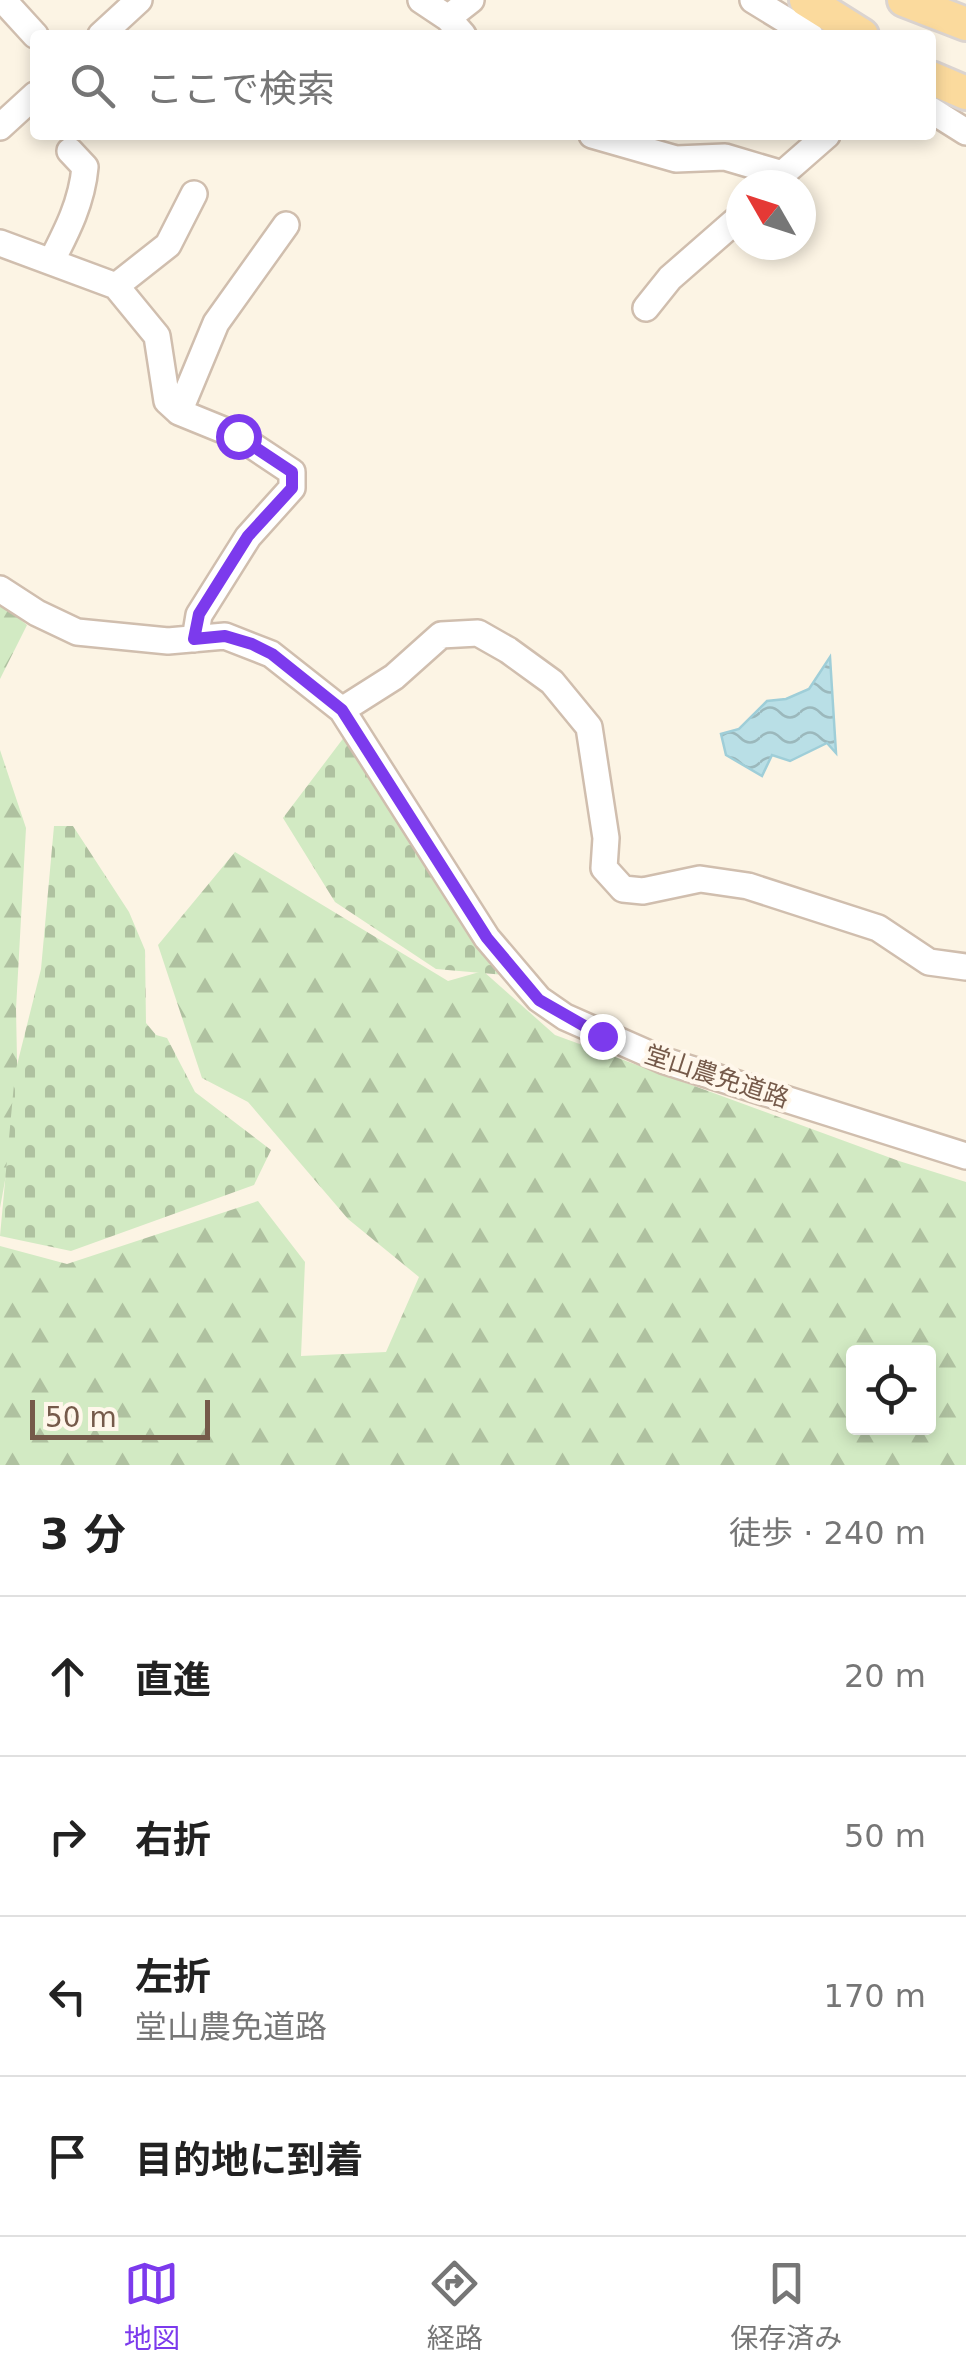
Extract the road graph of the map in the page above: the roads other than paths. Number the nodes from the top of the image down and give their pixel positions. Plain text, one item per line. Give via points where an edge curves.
1 (3, 0) edge
2 (139, 0) edge
3 (422, 0) edge
4 (471, 0) edge
5 (753, 0) edge
6 (806, 0) edge
7 (904, 0) edge
8 (954, 0) edge
9 (966, 6) edge
10 (966, 24) edge
11 (456, 26) edge
12 (30, 30) edge
13 (106, 30) edge
14 (802, 30) edge
15 (854, 30) edge
16 (936, 80) edge
17 (966, 93) edge
18 (30, 100) edge
19 (936, 113) edge
20 (0, 128) edge
21 (966, 132) edge
22 (609, 140) edge
23 (821, 140) edge
24 (70, 151) dead end
25 (754, 170) edge
26 (785, 170) edge
27 (194, 194) dead end
28 (286, 225) dead end
29 (726, 229) edge
30 (0, 243) edge
31 (51, 262) junction
32 (116, 286) junction
33 (646, 308) dead end
34 (179, 412) junction
35 (0, 589) edge
36 (194, 639) junction
37 (342, 710) junction
38 (966, 966) edge
39 (966, 1156) edge

1 - 12 street
2 - 13 street
3 - 11 street
4 - 11 street
5 - 14 street
6 - 15 main road
7 - 10 main road
8 - 9 main road
16 - 17 main road
18 - 20 street
19 - 21 street
22 - 25 street via 676,160 724,156
23 - 26 street
24 - 31 street via 85,166 84,184
27 - 32 street via 168,246
28 - 34 street via 216,323
29 - 33 street
30 - 31 street
31 - 32 street
32 - 34 street via 157,336 166,401
34 - 36 street via 238,436 292,472 292,488 248,536 199,614
35 - 36 street, 堂山農免道路 via 76,632
36 - 37 street, 堂山農免道路 via 225,636 252,644
37 - 38 street via 394,678 441,635 478,633 552,682 589,727 606,838 604,868 623,888 700,879 748,886 878,928 929,962
37 - 39 street, 堂山農免道路 via 487,938 539,1000 602,1036 665,1060

